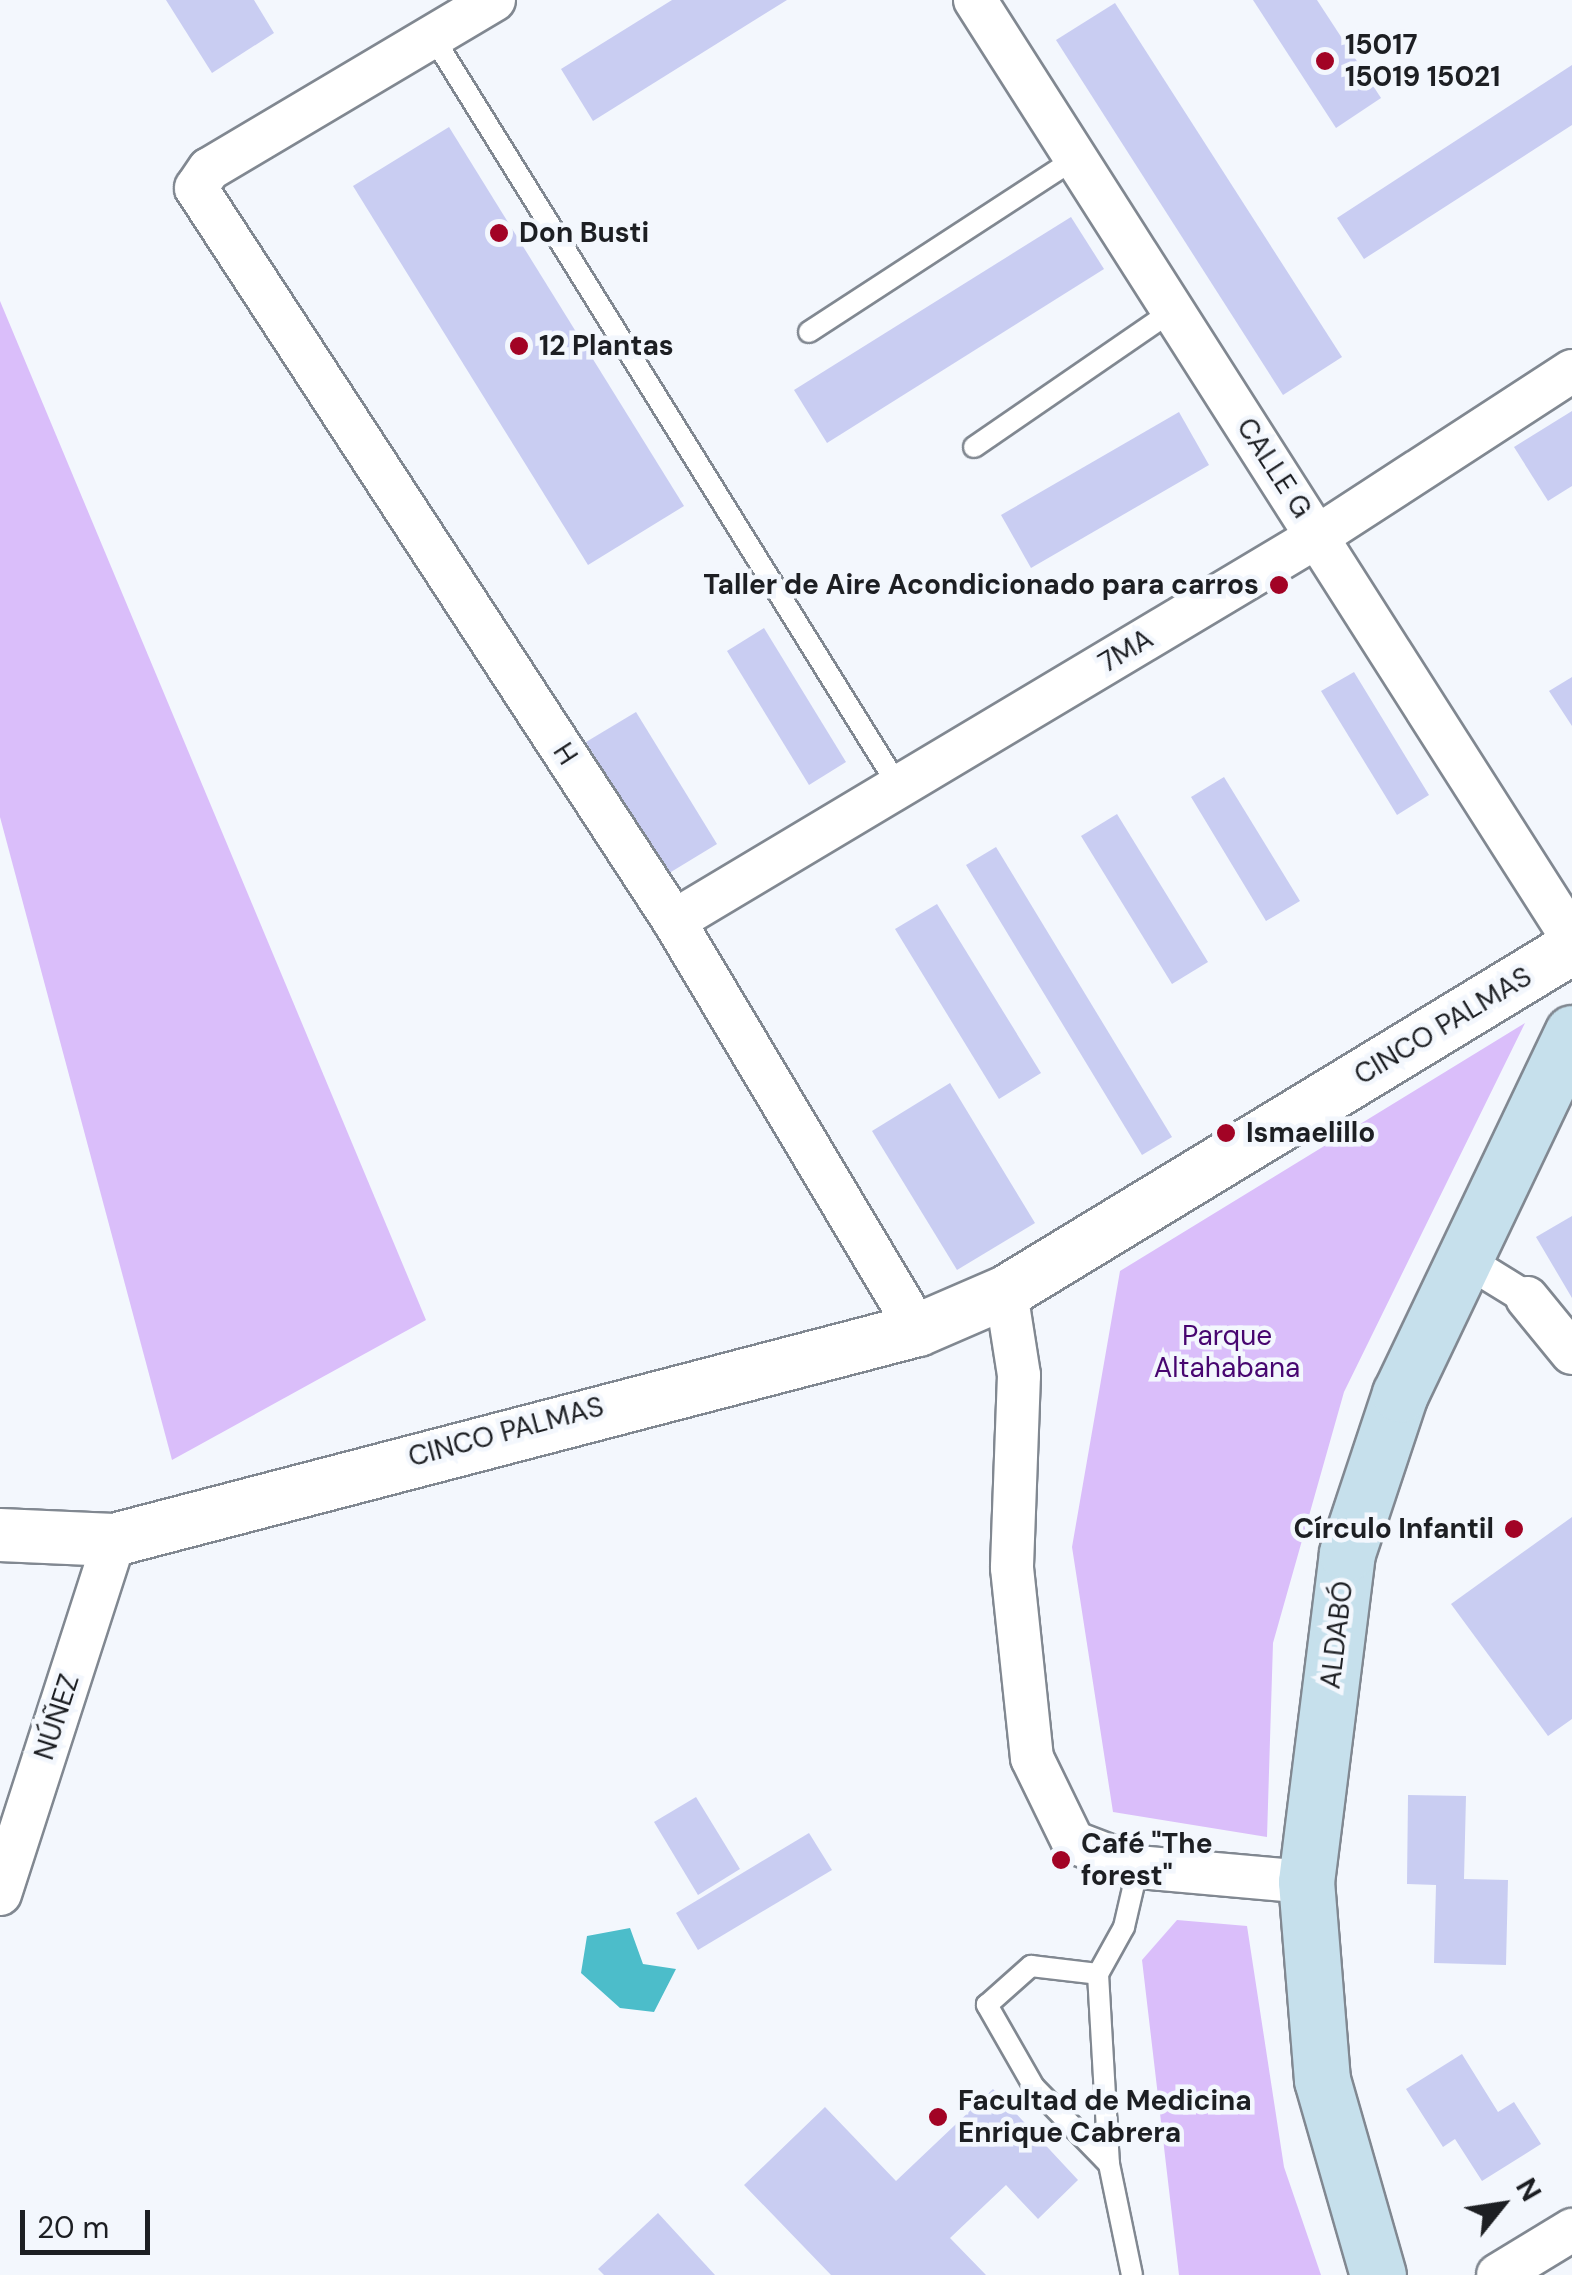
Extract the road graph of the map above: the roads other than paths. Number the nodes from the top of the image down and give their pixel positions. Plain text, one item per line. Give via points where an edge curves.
1 (494, 0) edge
2 (975, 0) edge
3 (433, 36) junction
4 (1076, 158) junction
5 (1173, 310) junction
6 (809, 332) dead end
7 (1572, 371) edge
8 (974, 447) dead end
9 (1318, 536) junction
10 (899, 787) junction
11 (674, 921) junction
12 (1572, 938) edge
13 (1572, 948) edge
14 (1572, 1033) edge
15 (1462, 1258) junction
16 (1006, 1292) junction
17 (1527, 1298) joint
18 (918, 1330) junction
19 (1572, 1353) edge
20 (0, 1535) edge
21 (114, 1540) junction
22 (1138, 1867) junction
23 (1306, 1882) junction
24 (0, 1894) edge
25 (1098, 1974) junction
26 (1109, 2164) junction
27 (1572, 2230) edge
28 (1132, 2275) edge
29 (1378, 2275) edge
30 (1498, 2275) edge

1 - 3 street
2 - 4 street, CALLE G
3 - 10 lane
3 - 11 street, H via 209,169 196,188
4 - 5 street, CALLE G
4 - 6 lane
5 - 8 lane
5 - 9 street, CALLE G
7 - 9 street, 7MA
9 - 10 street, 7MA
9 - 12 street, CALLE G
10 - 11 street, 7MA
11 - 18 street, H
13 - 16 street, CINCO PALMAS
14 - 15 main road, ALDABÓ
15 - 17 street
15 - 23 main road, ALDABÓ via 1400,1394 1348,1554
16 - 18 street, CINCO PALMAS
16 - 22 street via 1019,1375 1012,1568 1032,1758 1073,1842
17 - 19 street
18 - 21 street, CINCO PALMAS
20 - 21 street, CINCO PALMAS
21 - 24 street, NÚÑEZ
22 - 23 street
22 - 25 lane via 1124,1927
23 - 29 main road, ALDABÓ via 1322,2080
25 - 26 lane
25 - 26 lane via 1031,1966 987,2005 1034,2086
26 - 28 lane
27 - 30 street

